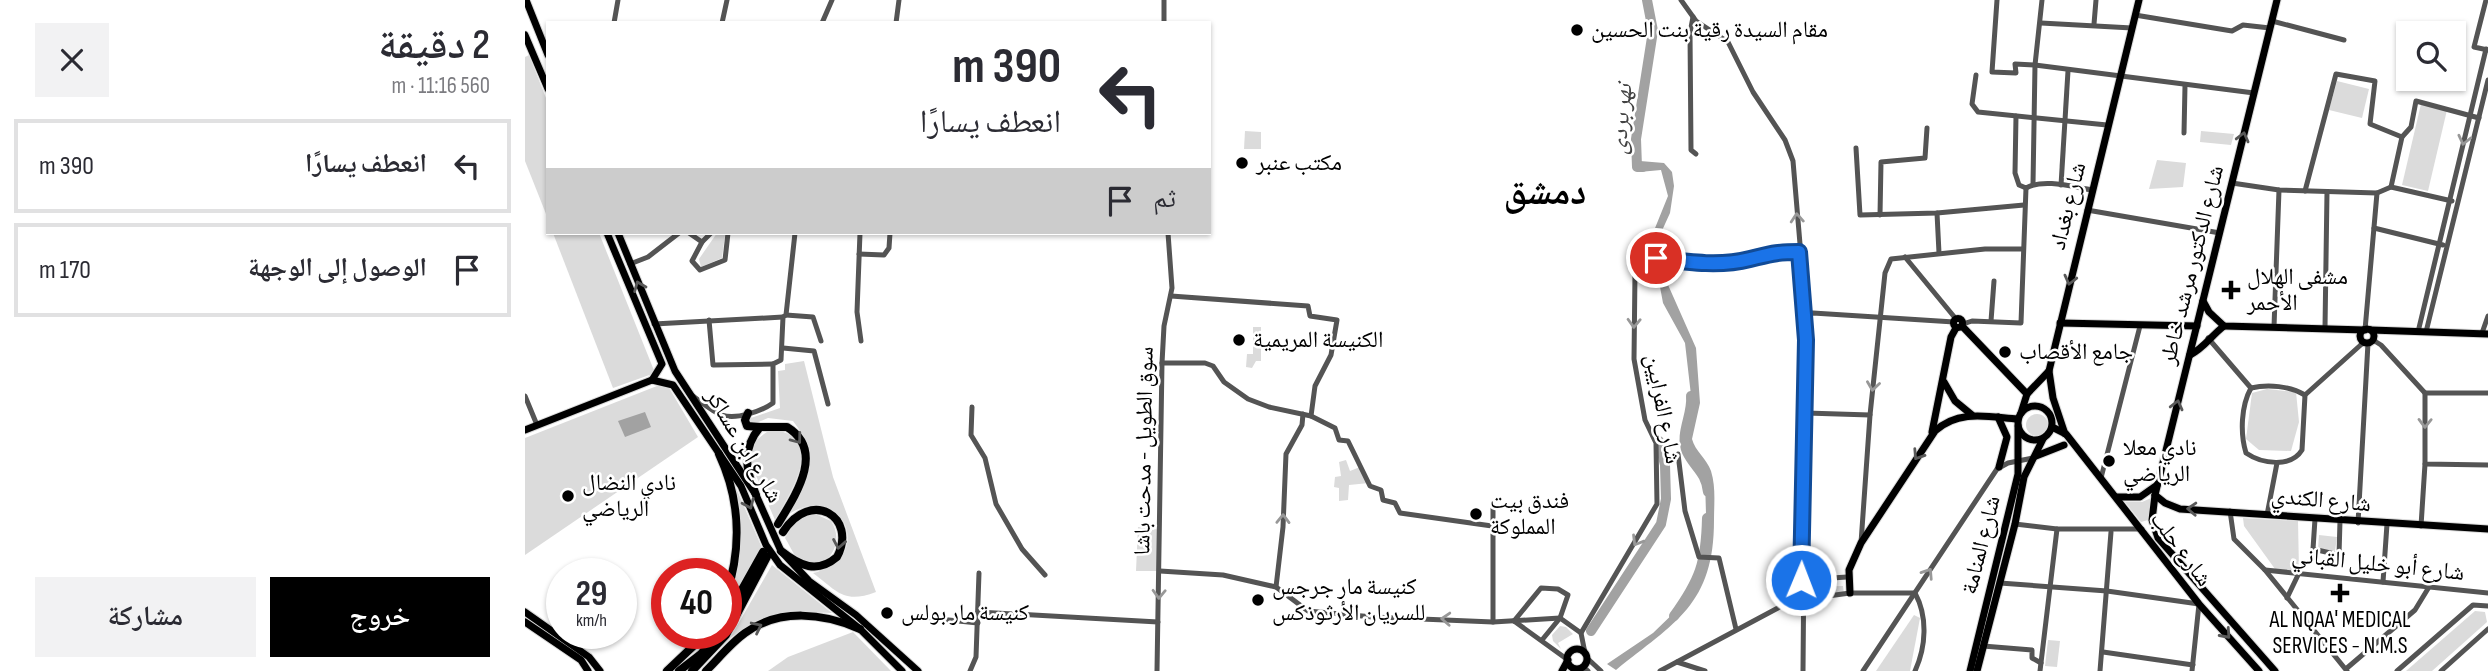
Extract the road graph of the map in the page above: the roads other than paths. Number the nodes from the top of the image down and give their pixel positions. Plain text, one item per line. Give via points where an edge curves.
1 (526, 0) edge
2 (618, 0) edge
3 (727, 0) edge
4 (832, 0) edge
5 (899, 0) edge
6 (1164, 0) edge
7 (1681, 0) edge
8 (1997, 0) edge
9 (2042, 0) edge
10 (2096, 0) edge
11 (2139, 0) edge
12 (2277, 0) edge
13 (2486, 0) edge
14 (2135, 15) junction
15 (1693, 18) junction
16 (614, 21) edge
17 (722, 21) edge
18 (823, 21) edge
19 (896, 21) edge
20 (1164, 21) edge
21 (2041, 23) junction
22 (2094, 24) junction
23 (2271, 24) junction
24 (2132, 27) junction
25 (525, 35) edge
26 (2344, 40) dead end
27 (528, 49) edge
28 (546, 50) edge
29 (2487, 50) edge
30 (2035, 65) junction
31 (2067, 71) junction
32 (2120, 74) junction
33 (1976, 75) dead end
34 (2488, 80) edge
35 (546, 85) edge
36 (2185, 86) junction
37 (2254, 93) junction
38 (2016, 116) junction
39 (2470, 116) junction
40 (2034, 118) junction
41 (2479, 118) junction
42 (2063, 121) junction
43 (2107, 125) junction
44 (1927, 128) dead end
45 (2184, 133) dead end
46 (2402, 137) junction
47 (1856, 148) dead end
48 (1696, 154) dead end
49 (2232, 183) junction
50 (2033, 184) junction
51 (2061, 185) junction
52 (2391, 187) junction
53 (2026, 188) junction
54 (2092, 190) junction
55 (2279, 190) junction
56 (2305, 191) junction
57 (2327, 192) junction
58 (2377, 194) junction
59 (2450, 200) junction
60 (2459, 202) junction
61 (2024, 205) junction
62 (2087, 210) junction
63 (1937, 214) junction
64 (1880, 215) junction
65 (2374, 228) junction
66 (2220, 233) junction
67 (608, 235) edge
68 (619, 235) edge
69 (676, 235) edge
70 (692, 235) edge
71 (709, 235) edge
72 (728, 235) edge
73 (795, 235) edge
74 (860, 235) edge
75 (890, 235) edge
76 (1168, 235) edge
77 (702, 242) junction
78 (2440, 244) junction
79 (2448, 246) junction
80 (2022, 249) junction
81 (1799, 252) junction
82 (1939, 253) junction
83 (859, 254) junction
84 (1905, 257) junction
85 (630, 264) junction
86 (1994, 281) dead end
87 (1171, 296) junction
88 (2203, 300) junction
89 (1805, 315) junction
90 (784, 316) junction
91 (2488, 316) edge
92 (1883, 318) junction
93 (709, 320) junction
94 (1991, 321) junction
95 (2060, 323) junction
96 (654, 324) junction
97 (1958, 324) junction
98 (2140, 326) junction
99 (2197, 326) junction
100 (2224, 326) junction
101 (2274, 327) junction
102 (2325, 328) junction
103 (2341, 328) junction
104 (2368, 330) junction
105 (2391, 331) junction
106 (2422, 332) junction
107 (2485, 333) edge
108 (2208, 338) junction
109 (2368, 340) junction
110 (821, 341) dead end
111 (861, 341) dead end
112 (783, 348) junction
113 (2190, 355) junction
114 (1162, 363) junction
115 (773, 364) junction
116 (2049, 370) junction
117 (652, 380) junction
118 (1943, 381) junction
119 (2251, 387) junction
120 (689, 393) junction
121 (2425, 393) junction
122 (2488, 393) edge
123 (2027, 394) junction
124 (2305, 395) junction
125 (525, 396) edge
126 (828, 404) dead end
127 (972, 407) dead end
128 (748, 413) junction
129 (1806, 413) junction
130 (1303, 414) junction
131 (1870, 415) junction
132 (1973, 415) junction
133 (1311, 416) junction
134 (1998, 417) junction
135 (2019, 420) junction
136 (537, 425) junction
137 (760, 427) junction
138 (2052, 427) junction
139 (525, 430) edge
140 (2066, 434) junction
141 (1931, 436) junction
142 (2044, 438) junction
143 (2064, 445) junction
144 (2076, 448) junction
145 (719, 454) junction
146 (1678, 454) dead end
147 (2033, 458) junction
148 (2019, 460) junction
149 (2277, 463) junction
150 (2424, 464) junction
151 (2488, 465) edge
152 (1999, 467) junction
153 (2101, 478) junction
154 (2158, 483) junction
155 (756, 495) junction
156 (2155, 495) junction
157 (2117, 497) junction
158 (1493, 509) dead end
159 (2230, 511) junction
160 (2267, 514) junction
161 (2315, 519) junction
162 (2340, 521) junction
163 (2358, 523) junction
164 (2015, 524) junction
165 (2387, 524) junction
166 (1492, 526) junction
167 (2421, 526) junction
168 (2142, 529) junction
169 (2488, 529) edge
170 (2057, 530) junction
171 (2111, 532) junction
172 (2158, 538) joint
173 (1861, 542) junction
174 (781, 551) junction
175 (734, 558) edge
176 (2265, 570) junction
177 (1160, 571) junction
178 (979, 573) dead end
179 (2299, 573) junction
180 (1045, 575) dead end
181 (1847, 577) junction
182 (1801, 580) junction
183 (2383, 582) junction
184 (2000, 583) junction
185 (1276, 587) junction
186 (2050, 587) junction
187 (2429, 587) junction
188 (2107, 591) junction
189 (742, 592) edge
190 (1892, 592) junction
191 (1850, 593) junction
192 (1915, 593) junction
193 (2488, 595) edge
194 (1801, 598) junction
195 (2287, 598) junction
196 (742, 602) edge
197 (1907, 604) junction
198 (2199, 604) junction
199 (2476, 605) junction
200 (2488, 606) edge
201 (525, 612) edge
202 (978, 612) junction
203 (929, 618) dead end
204 (1560, 618) junction
205 (1514, 621) junction
206 (525, 622) edge
207 (1158, 622) junction
208 (1493, 622) junction
209 (978, 623) junction
210 (860, 629) junction
211 (1736, 629) junction
212 (2488, 629) edge
213 (1581, 633) junction
214 (1542, 640) junction
215 (1983, 646) junction
216 (690, 649) edge
217 (705, 649) edge
218 (713, 649) edge
219 (2103, 652) junction
220 (1586, 656) junction
221 (1568, 660) junction
222 (1677, 662) junction
223 (2041, 663) junction
224 (2193, 668) edge
225 (1581, 669) edge
226 (1690, 669) edge
227 (2349, 670) edge
228 (588, 671) edge
229 (600, 671) edge
230 (667, 671) edge
231 (679, 671) edge
232 (692, 671) edge
233 (706, 671) edge
234 (902, 671) edge
235 (918, 671) edge
236 (970, 671) edge
237 (1157, 671) edge
238 (1562, 671) edge
239 (1601, 671) edge
240 (1660, 671) edge
241 (1705, 671) edge
242 (1803, 671) edge
243 (1863, 671) edge
244 (1915, 671) edge
245 (1969, 671) edge
246 (1977, 671) edge
247 (2040, 671) edge
248 (2100, 671) edge
249 (2259, 671) edge
250 (2275, 671) edge
251 (2397, 671) edge
252 (2441, 671) edge

1 - 28 main road
2 - 16 street
3 - 17 street
4 - 18 street
5 - 19 street
6 - 20 street
7 - 15 street
8 - 30 street via 1992,72 2016,74 2015,64
9 - 21 street
10 - 22 street
11 - 14 main road, شارع بغداد
12 - 23 main road, شارع الدكتور مرشد خاطر
13 - 29 street via 2475,47
14 - 23 street via 2232,31 2243,25
14 - 24 main road, شارع بغداد
15 - 48 street via 1691,149
81 -> 15 street via 1793,161 1786,140 1753,92 1728,42
21 - 22 street
21 - 30 street
22 - 24 street
23 - 26 street
23 - 37 main road, شارع الدكتور مرشد خاطر
24 - 32 main road, شارع بغداد
25 - 27 main road
27 - 35 main road
29 - 39 street
30 - 31 street
30 - 40 street
31 - 32 street
31 - 42 street
32 - 36 street
32 - 43 main road, شارع بغداد
33 - 38 street via 1975,110
34 - 41 street
36 - 37 street
36 - 45 street
49 -> 37 main road, شارع الدكتور مرشد خاطر
38 - 40 street
38 - 53 street via 2015,180
39 - 41 street
39 - 46 street via 2416,101 2411,127
39 -> 59 street
40 - 42 street
40 - 50 street
41 - 60 street
42 - 43 street
42 - 51 street
43 - 54 main road, شارع بغداد
44 - 64 street via 1925,158 1881,162
46 - 52 street
46 - 56 street via 2371,124 2375,81 2336,74
47 - 64 street via 1859,213
49 - 55 street
49 - 66 main road, شارع الدكتور مرشد خاطر
50 - 51 street
50 - 53 street
51 - 54 street
52 - 58 street
52 - 59 street
53 - 61 street
54 - 62 main road, شارع بغداد
55 - 56 street
55 - 101 street
56 - 57 street
57 - 58 street
57 - 102 street
58 - 65 street
59 - 60 street
59 - 78 street
60 - 79 street
61 - 63 street
61 - 80 street
62 - 66 street
62 -> 95 main road, شارع بغداد
63 - 64 street
63 - 82 street
65 - 78 street
65 - 104 street
66 - 88 main road, شارع الدكتور مرشد خاطر
67 - 117 main road via 662,364
68 - 85 main road, شارع ابن عساكر
69 - 85 street via 648,257
70 - 77 street
71 - 77 street
72 - 77 street via 725,260 700,270 692,261
73 - 90 street
74 - 83 street
75 - 83 street via 884,255
76 - 87 street, سوق الطويل - مدحت باشا
78 - 79 street
78 - 106 street
79 - 106 street
80 - 82 street
80 - 94 street via 2021,323
81 - 89 street
81 -> 213 street, شارع الفرايين via 1770,252 1701,264 1630,255 1635,273 1634,359 1645,420 1656,443 1657,504
82 - 84 street
83 - 111 street
84 - 92 street via 1891,259 1885,274
84 - 97 street
96 -> 85 main road, شارع ابن عساكر
86 - 94 street
87 - 114 street, سوق الطويل - مدحت باشا
87 - 133 street via 1308,306 1310,316 1337,320 1331,355 1315,386
88 - 99 main road, شارع الدكتور مرشد خاطر
88 - 100 main road
89 - 92 street
89 - 129 street
90 - 93 street
90 - 110 street via 813,317
90 - 112 street
91 - 107 street
92 - 97 street
92 -> 131 street
93 - 96 street
93 - 115 street via 713,365
94 - 97 street
95 - 98 main road
95 - 116 main road, شارع بغداد
96 - 120 main road, شارع ابن عساكر
97 - 118 main road
97 - 123 main road
98 - 99 main road
98 - 153 street
99 - 113 main road, شارع الدكتور مرشد خاطر
100 - 101 main road
100 - 108 main road
101 - 102 main road
102 - 103 main road
103 - 104 main road
103 - 109 main road
104 - 105 main road
104 - 109 main road
104 - 109 main road
105 - 106 main road
105 - 109 main road
106 - 107 main road
108 - 113 main road via 2202,349
108 - 119 street
109 - 121 street via 2381,345
109 - 124 street
109 - 163 street
112 - 115 street via 781,360
112 - 126 street via 814,351
154 -> 113 main road, شارع الدكتور مرشد خاطر
114 - 130 street via 1205,363 1248,399
114 - 177 street, سوق الطويل - مدحت باشا
115 - 128 street via 773,403
116 - 123 main road, شارع بغداد
116 - 140 main road
117 - 136 main road
117 - 145 main road, شارع ابن عساكر via 673,384
118 - 132 main road via 1955,401
118 - 141 main road
119 - 124 street via 2278,386
119 - 149 street via 2244,408 2246,453
120 - 128 street via 724,416
120 - 155 main road, شارع ابن عساكر
121 - 122 street
121 -> 150 street
123 - 135 main road, شارع بغداد
124 - 149 street via 2304,436 2297,457
125 - 136 street
127 - 180 street via 971,435 985,457 996,505 1022,549
128 - 137 highway via 747,426
129 - 131 street
129 - 182 street
130 - 133 street
185 -> 130 street via 1286,454
131 - 173 street
132 - 134 main road
132 - 141 main road via 1950,420
133 - 166 street via 1335,428 1339,440 1347,441 1370,486 1381,490 1383,500 1395,502 1400,513
134 - 135 main road
134 - 152 main road via 2007,438
135 - 138 main road via 2031,407 2042,407 2051,416
135 - 142 main road via 2030,440
135 - 148 main road, شارع المنامة
136 - 139 main road
137 - 155 highway via 746,457
137 -> 174 highway via 787,427 806,454 801,483 781,528 813,509 837,521 842,541 837,557 819,568 806,567
138 - 140 main road, شارع حلب
138 - 142 main road
140 - 144 main road, شارع حلب
141 -> 173 main road
142 - 143 main road
142 - 147 main road, شارع المنامة
143 - 144 main road
143 - 147 main road
144 - 153 main road, شارع حلب
145 - 175 highway via 733,486
145 -> 210 main road, شارع ابن عساكر via 741,486 766,545 780,565
146 - 211 street via 1685,511 1699,557 1719,558
147 - 148 street
147 - 164 main road, شارع المنامة via 2024,477
148 - 152 street
148 - 245 main road, شارع المنامة
149 - 160 street
150 - 151 street
150 - 167 street
192 -> 152 street
153 - 157 main road, شارع حلب
154 - 156 main road, شارع الدكتور مرشد خاطر
154 - 157 main road via 2140,497
155 - 174 main road, شارع ابن عساكر
159 -> 156 main road, شارع الكندي via 2175,508
156 - 172 main road, شارع الدكتور مرشد خاطر via 2152,520
157 - 168 main road, شارع حلب
158 - 166 street
159 - 160 main road, شارع الكندي
159 - 176 street via 2234,539
160 - 161 main road, شارع الكندي
161 - 162 main road, شارع الكندي
161 - 162 street via 2313,549 2339,555
162 - 163 main road, شارع الكندي
163 - 165 main road, شارع الكندي
164 - 170 street
164 - 184 main road, شارع المنامة
165 - 167 main road, شارع الكندي
165 - 183 street
166 - 208 street
167 - 169 main road, شارع الكندي
168 - 171 street
168 - 198 main road, شارع حلب
170 - 171 street
170 - 186 street
171 - 188 street
172 - 250 main road, شارع حلب
173 - 181 main road
174 - 235 main road, شارع ابن عساكر via 809,581 856,615
176 - 179 street, شارع أبو خليل القباني
176 - 195 street
177 - 185 street via 1223,575
177 -> 207 street, سوق الطويل - مدحت باشا
178 - 202 street
179 - 183 street, شارع أبو خليل القباني
179 - 195 street
181 - 182 street
181 - 191 main road
182 - 194 street
183 - 187 street, شارع أبو خليل القباني
184 - 186 street
184 - 215 main road, شارع المنامة
208 -> 185 street via 1308,611
186 - 188 street
186 - 223 street
187 - 193 street, شارع أبو خليل القباني
187 - 227 street via 2415,610
188 - 198 street
188 - 219 street
189 - 196 highway via 765,555
190 - 191 street
190 - 192 street
190 - 197 street
191 - 194 street
192 - 197 street
192 - 244 street via 1924,628
193 - 199 street
194 - 211 street
194 - 242 street
195 - 227 street
197 - 243 street
198 - 224 street
198 -> 249 main road, شارع حلب
199 - 200 street
199 - 251 street
201 - 229 main road via 589,657
202 - 207 street
202 - 209 street
203 - 209 street
204 - 205 street
204 - 205 street via 1568,595 1541,588
204 - 213 street
204 - 214 street
205 - 208 street
205 - 214 street
206 - 228 main road via 581,660
207 - 237 street, سوق الطويل - مدحت باشا
209 - 236 street via 976,657
233 -> 210 highway via 746,632 784,617 834,618
210 - 234 main road, شارع ابن عساكر
211 - 222 street
212 - 252 street
213 - 220 street
214 - 221 street
215 - 223 street via 2032,650 2032,658
215 - 246 main road, شارع المنامة
216 - 230 highway
217 - 231 highway
218 - 232 highway
219 - 224 street
219 - 248 street
220 - 221 main road via 1574,650
220 - 225 main road
220 - 239 street
221 - 225 main road
221 - 238 main road
222 - 226 street
222 - 240 street
223 - 247 street
226 - 241 street

